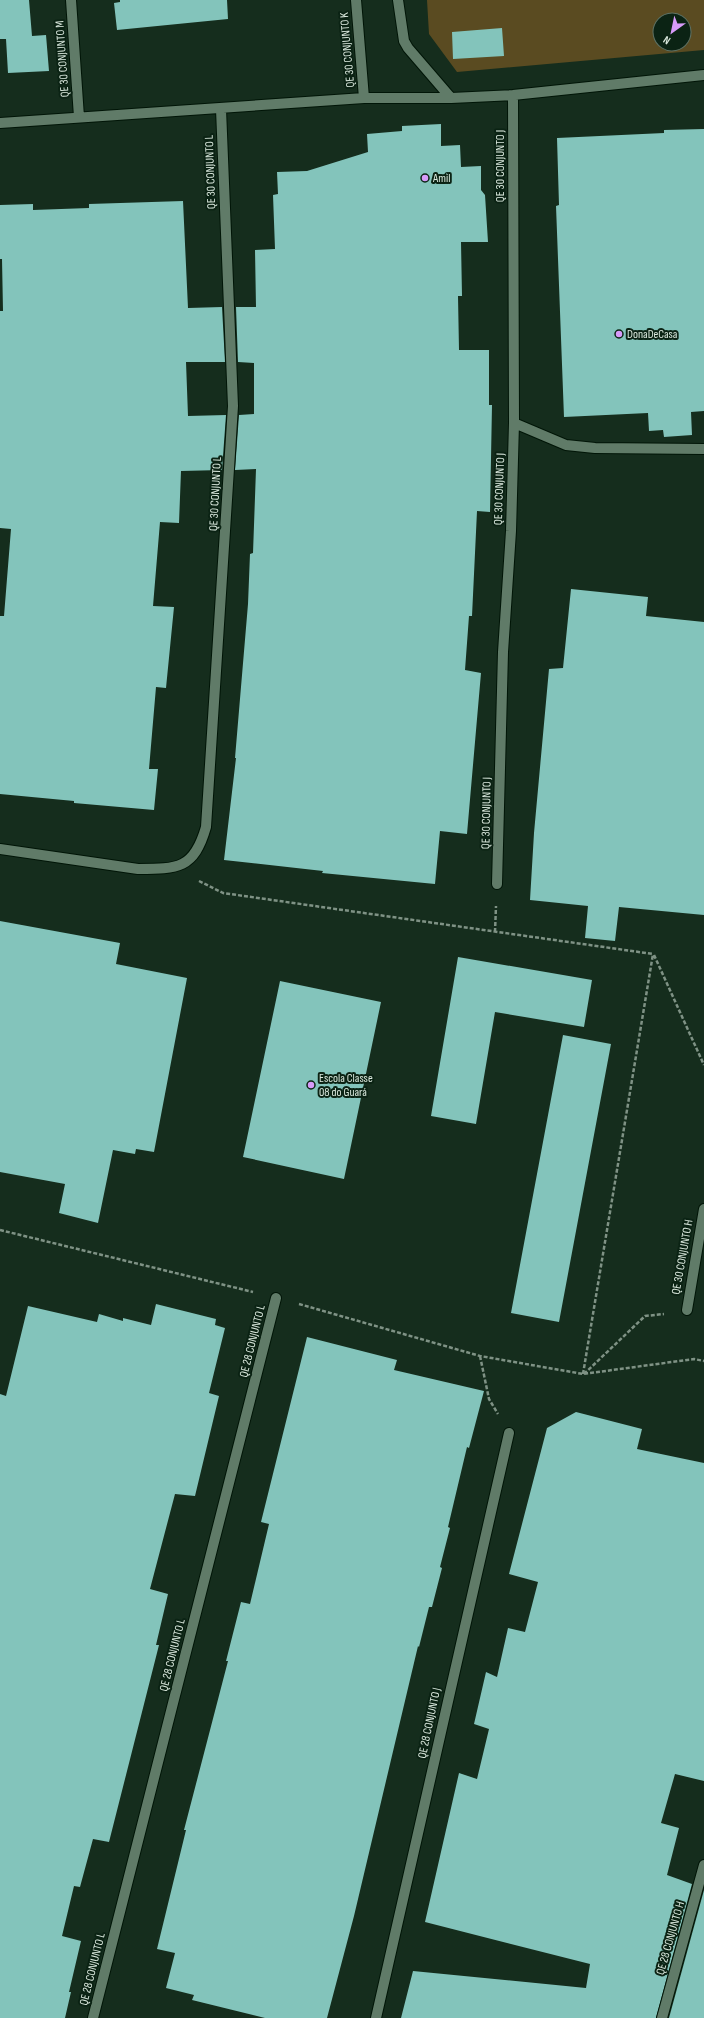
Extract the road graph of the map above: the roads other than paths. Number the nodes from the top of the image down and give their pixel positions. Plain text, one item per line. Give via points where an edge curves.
1 (72, 0) edge
2 (356, 0) edge
3 (398, 0) edge
4 (704, 75) edge
5 (512, 95) junction
6 (364, 98) junction
7 (451, 98) junction
8 (221, 109) junction
9 (79, 117) junction
10 (0, 123) edge
11 (514, 423) junction
12 (704, 449) edge
13 (0, 849) edge
14 (497, 884) dead end
15 (704, 1209) edge
16 (276, 1298) road end
17 (687, 1310) road end
18 (509, 1433) road end
19 (704, 1865) edge
20 (93, 2018) edge
21 (376, 2018) edge
22 (662, 2018) edge

1 - 9 street, QE 30 CONJUNTO M
2 - 6 street, QE 30 CONJUNTO K
3 - 7 street via 404,41
4 - 5 street
5 - 7 street
5 - 11 street, QE 30 CONJUNTO J
6 - 7 street
6 - 8 street
8 - 9 street
8 - 13 street, QE 30 CONJUNTO L via 233,406 206,827 196,853 175,868 138,869
9 - 10 street
11 - 12 street via 566,445 594,448
11 - 14 street, QE 30 CONJUNTO J via 511,531 503,652
15 - 17 street, QE 30 CONJUNTO H
16 - 20 street, QE 28 CONJUNTO L
18 - 21 street, QE 28 CONJUNTO J via 470,1595
19 - 22 street, QE 28 CONJUNTO H

